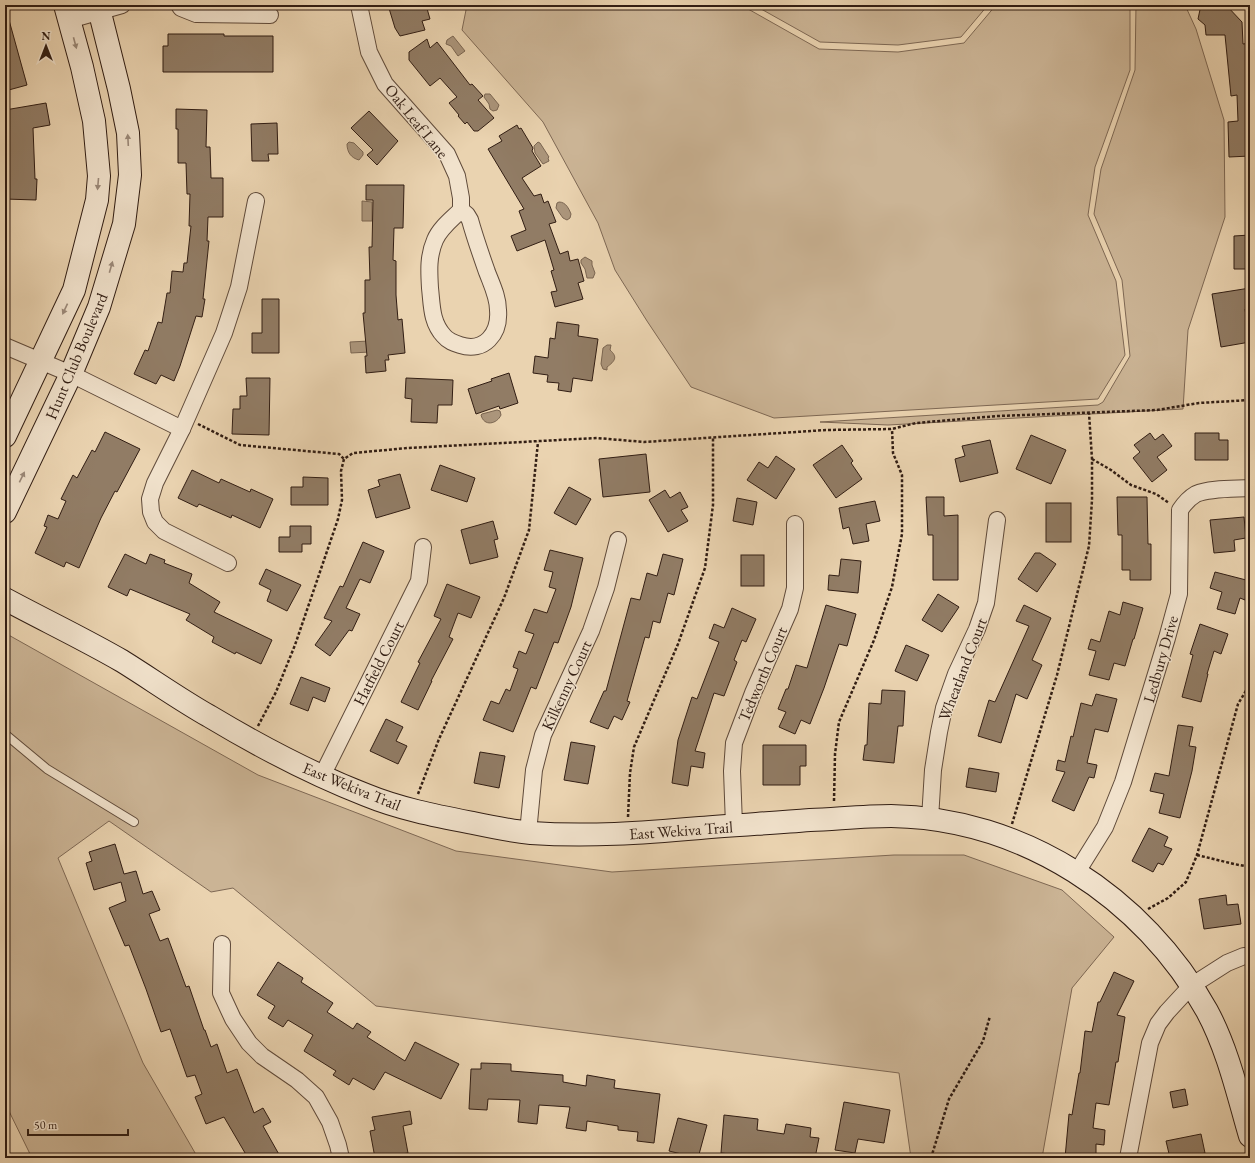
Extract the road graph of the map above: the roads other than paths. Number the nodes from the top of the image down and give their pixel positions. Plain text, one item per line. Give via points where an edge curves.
1 (122, 5) edge
2 (179, 5) edge
3 (359, 5) edge
4 (99, 8) edge
5 (67, 13) edge
6 (270, 15) dead end
7 (256, 201) dead end
8 (461, 210) junction
9 (5, 346) edge
10 (41, 361) junction
11 (71, 374) junction
12 (184, 424) junction
13 (5, 436) edge
14 (1250, 488) edge
15 (5, 512) edge
16 (997, 520) dead end
17 (795, 524) dead end
18 (618, 540) dead end
19 (423, 547) dead end
20 (228, 563) dead end
21 (5, 599) edge
22 (5, 734) edge
23 (322, 776) junction
24 (930, 819) junction
25 (134, 822) dead end
26 (734, 825) junction
27 (528, 833) junction
28 (1077, 872) junction
29 (222, 944) dead end
30 (1250, 956) edge
31 (1191, 986) junction
32 (1250, 1136) edge
33 (341, 1158) edge
34 (1128, 1158) edge

1 - 4 street
2 - 6 street via 196,14
3 - 8 street, Oak Leaf Lane via 369,52 385,84 447,154 457,176
4 - 5 street
11 -> 4 street, Hunt Club Boulevard via 102,300 124,224 130,175 128,133
5 -> 10 street, Hunt Club Boulevard via 94,121 99,176 97,200 74,290
7 - 12 street via 238,287 224,333
8 - 8 street via 470,220 496,296 498,318 488,341 470,348 451,342 444,336 433,317 431,305 431,251 436,238
9 - 10 street
10 - 11 street
10 - 13 street, Hunt Club Boulevard
11 - 12 street
15 -> 11 street, Hunt Club Boulevard
12 - 20 street via 155,484 150,499 151,512 155,522 164,531
14 - 28 street, Ledbury Drive via 1196,494 1185,502 1180,510 1179,594 1167,638 1124,782 1105,827
16 - 24 street, Wheatland Court via 986,604 944,708 933,770
17 - 26 street, Tedworth Court via 794,588 790,610 752,693 734,743
18 - 27 street, Kilkenny Court via 606,588 591,631 543,735 534,770
19 - 23 street, Hatfield Court via 419,581
21 - 23 street, East Wekiva Trail via 120,661 208,716
22 - 25 lane via 47,769
23 - 27 street, East Wekiva Trail via 369,797 412,810
24 - 26 street, East Wekiva Trail via 890,816
24 - 28 street, East Wekiva Trail via 1008,838
26 - 27 street, East Wekiva Trail via 628,834
28 - 31 street, East Wekiva Trail via 1134,916 1170,957
29 - 33 street via 221,992 233,1019 249,1043 262,1056 297,1080 316,1097 330,1122
30 - 31 street via 1226,963
31 - 32 street, East Wekiva Trail via 1209,1014 1223,1048
31 - 34 street via 1158,1024 1150,1043

